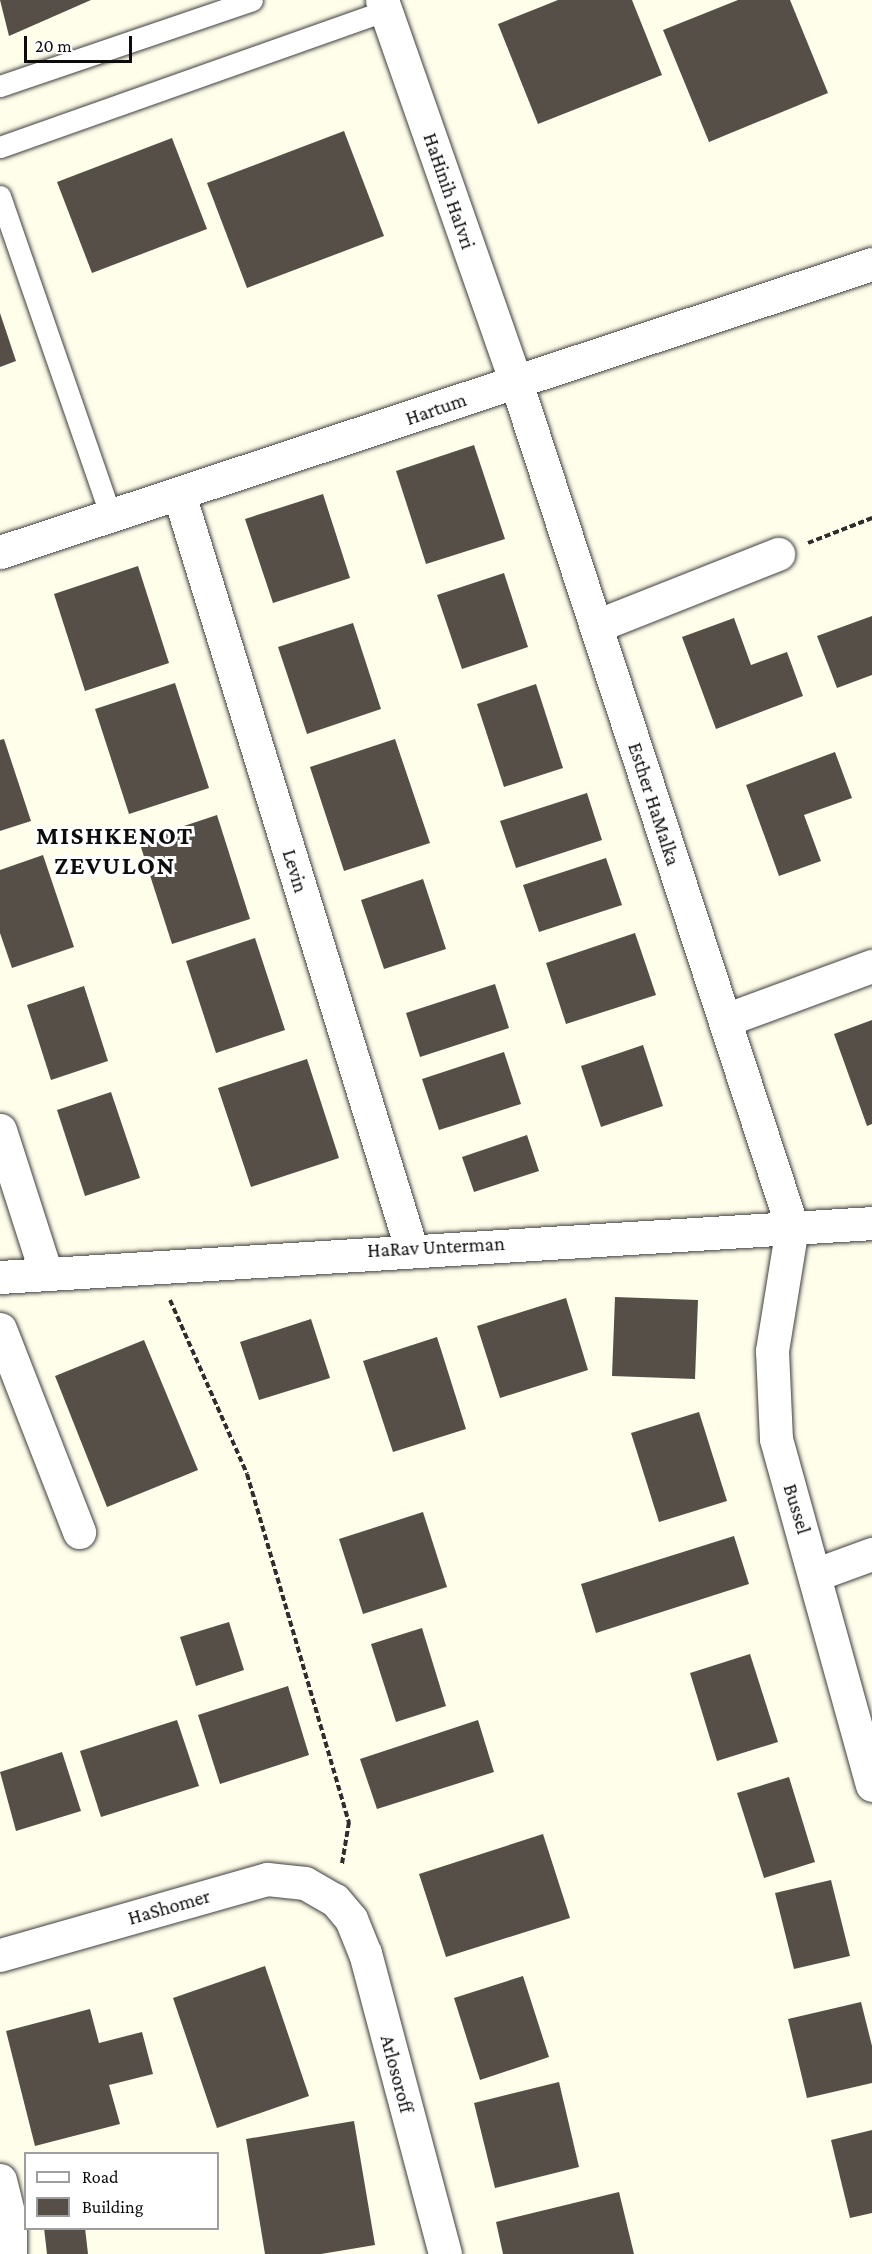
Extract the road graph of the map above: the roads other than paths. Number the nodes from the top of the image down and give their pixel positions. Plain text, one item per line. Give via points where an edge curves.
1 (252, 0) edge
2 (384, 5) edge
3 (0, 86) edge
4 (0, 147) edge
5 (0, 196) edge
6 (872, 264) edge
7 (516, 382) junction
8 (179, 494) junction
9 (111, 516) junction
10 (0, 552) edge
11 (778, 554) road end
12 (596, 626) junction
13 (872, 966) edge
14 (724, 1020) junction
15 (0, 1130) edge
16 (872, 1223) edge
17 (792, 1227) junction
18 (411, 1248) junction
19 (46, 1273) junction
20 (0, 1277) edge
21 (0, 1329) edge
22 (79, 1532) dead end
23 (872, 1554) edge
24 (817, 1574) junction
25 (872, 1785) edge
26 (335, 1900) joint
27 (0, 1955) edge
28 (0, 2180) edge
29 (10, 2254) edge
30 (445, 2254) edge

1 - 3 lane
2 - 4 lane
2 - 7 street, HaHinih HaIvri
5 - 9 lane
6 - 7 street, Hartum
7 - 8 street, Hartum
7 - 12 street, Esther HaMalka
8 - 9 street, Hartum
8 - 18 street, Levin
9 - 10 street, Hartum
11 - 12 street
12 - 14 street, Esther HaMalka
13 - 14 street
14 - 17 street, Esther HaMalka
15 - 19 street
16 - 17 street, HaRav Unterman
17 - 18 street, HaRav Unterman
17 - 24 street, Bussel via 772,1351 776,1439
18 - 19 street, HaRav Unterman
19 - 20 street, HaRav Unterman
21 - 22 street
23 - 24 street
24 - 25 street, Bussel
26 - 27 street, HaShomer via 306,1882 267,1880
26 - 30 street, Arlosoroff via 351,1918 365,1953
28 - 29 street via 10,2220

